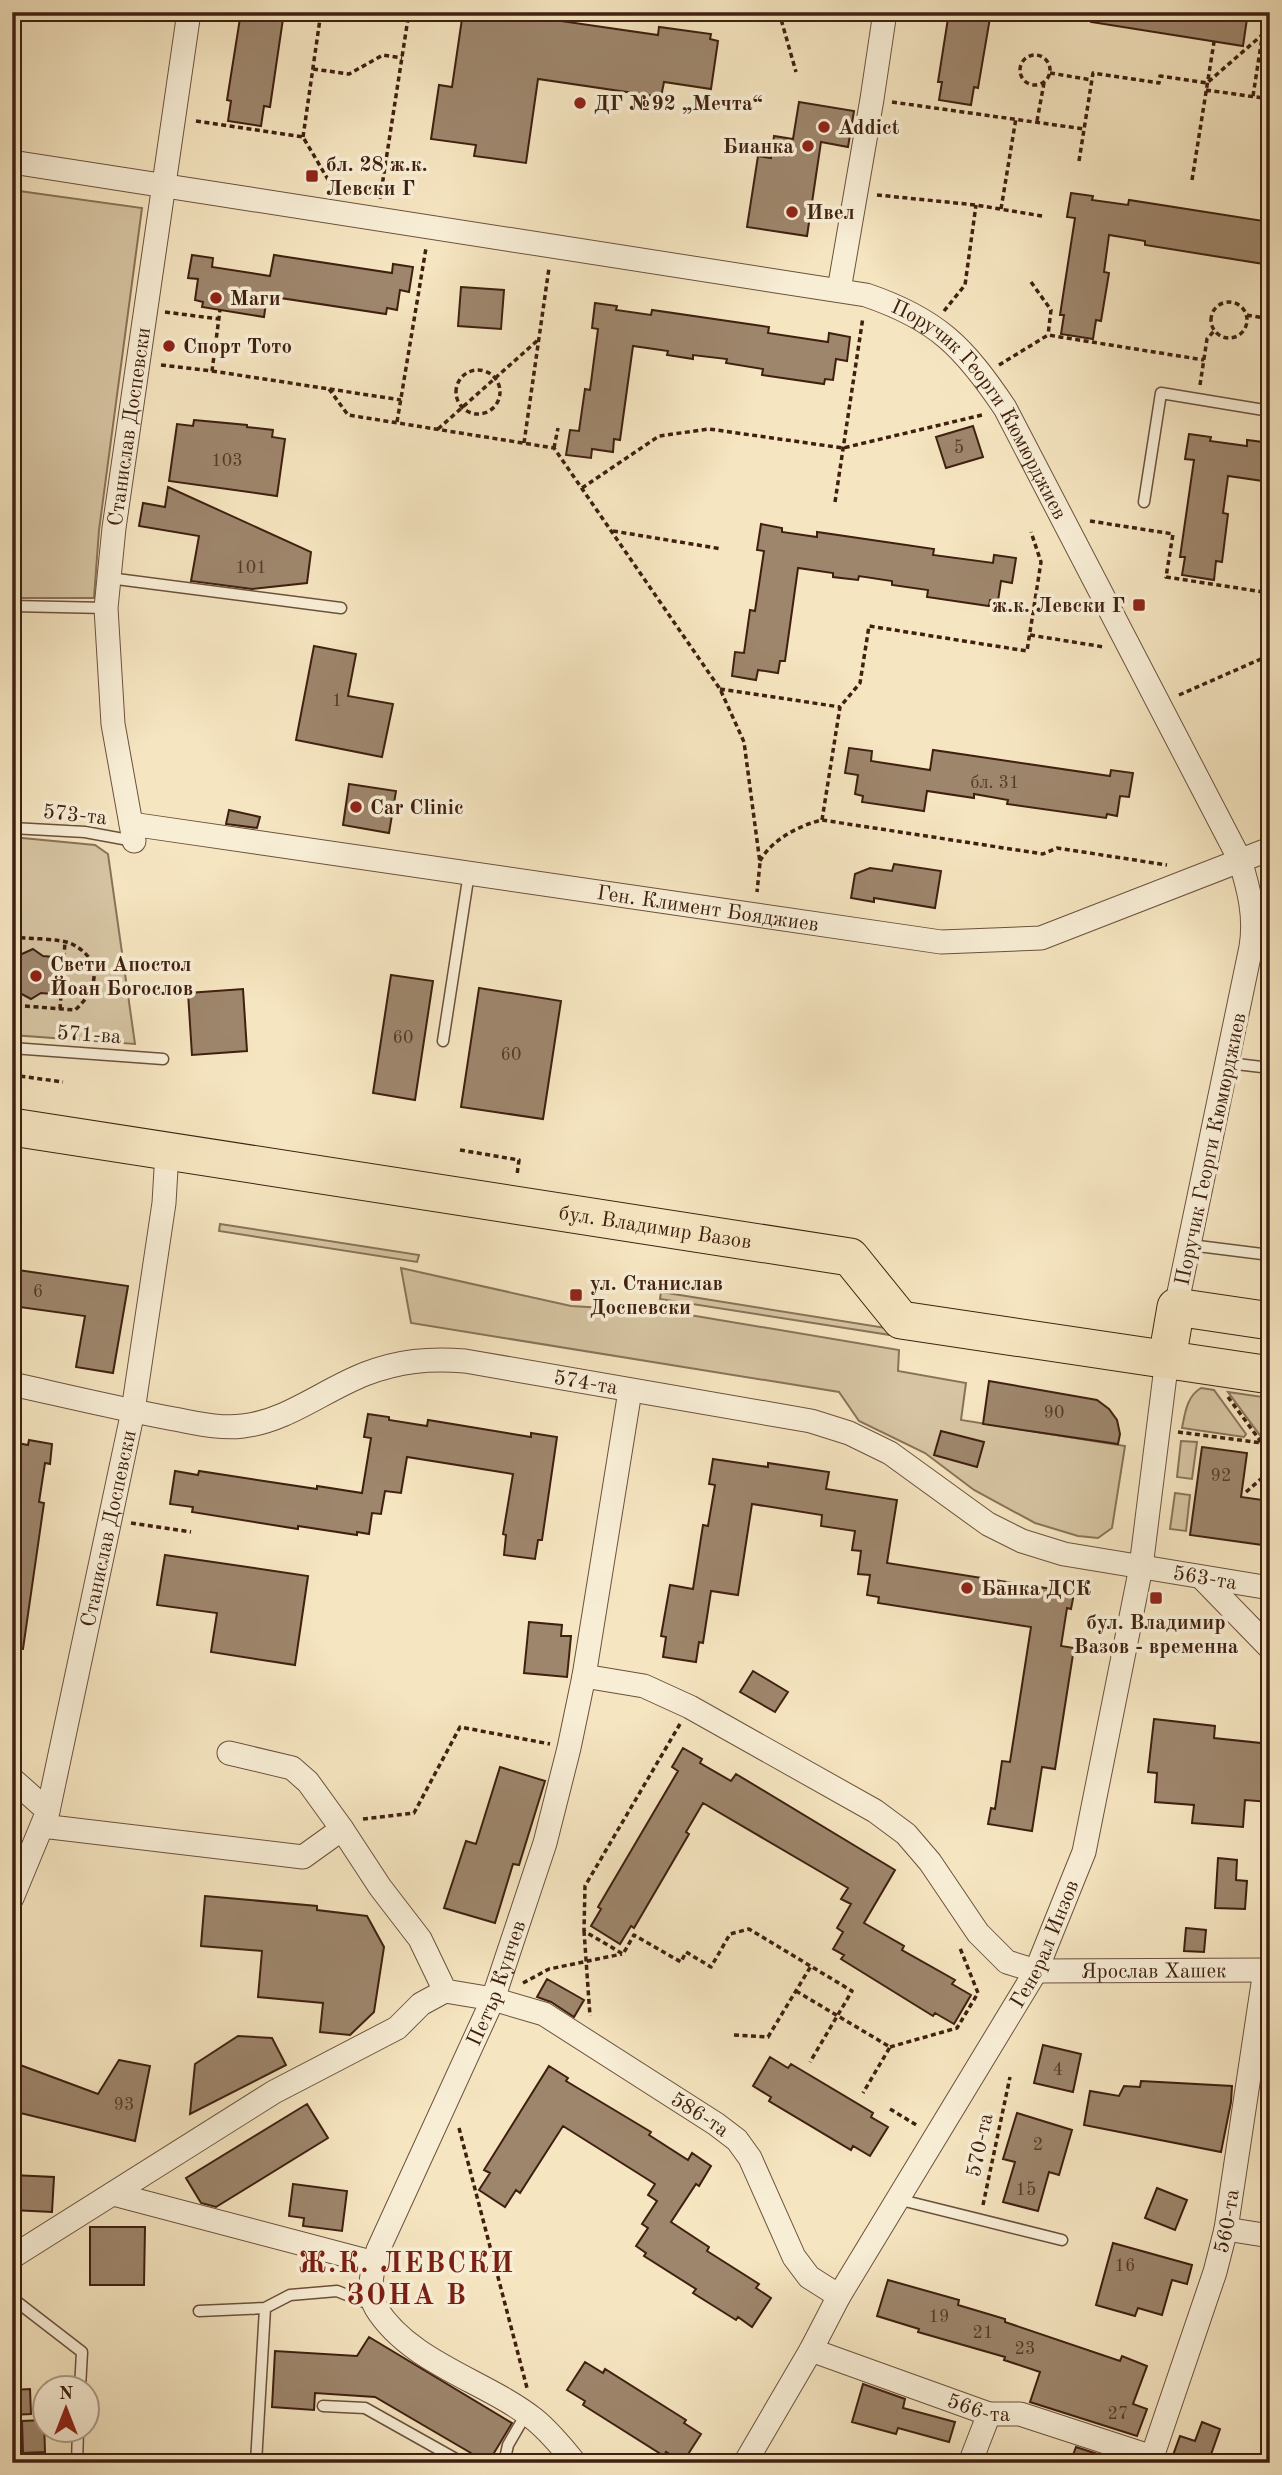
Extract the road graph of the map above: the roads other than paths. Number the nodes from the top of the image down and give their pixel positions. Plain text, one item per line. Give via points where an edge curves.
1 (189, 12) edge
2 (885, 12) edge
3 (12, 162) edge
4 (163, 186) junction
5 (839, 290) junction
6 (1270, 411) edge
7 (1144, 502) dead end
8 (109, 578) junction
9 (12, 606) edge
10 (106, 608) junction
11 (341, 608) dead end
12 (12, 828) edge
13 (133, 832) junction
14 (1270, 849) edge
15 (1240, 860) junction
16 (469, 873) junction
17 (443, 1041) dead end
18 (12, 1048) edge
19 (163, 1059) dead end
20 (1228, 1063) junction
21 (1270, 1068) edge
22 (12, 1127) edge
23 (167, 1152) junction
24 (1190, 1245) junction
25 (1270, 1255) edge
26 (1177, 1307) junction
27 (1270, 1321) edge
28 (1167, 1359) junction
29 (1270, 1375) edge
30 (12, 1384) edge
31 (630, 1391) junction
32 (133, 1411) junction
33 (1141, 1567) junction
34 (1202, 1578) junction
35 (1270, 1588) edge
36 (1270, 1648) edge
37 (584, 1676) junction
38 (229, 1753) dead end
39 (12, 1779) edge
40 (45, 1818) junction
41 (342, 1829) junction
42 (12, 1898) edge
43 (1267, 1970) edge
44 (1036, 1971) junction
45 (445, 1991) junction
46 (493, 1999) junction
47 (113, 2194) junction
48 (897, 2199) junction
49 (1226, 2229) junction
50 (1270, 2236) edge
51 (1062, 2239) dead end
52 (12, 2258) edge
53 (374, 2263) junction
54 (839, 2296) junction
55 (12, 2298) edge
56 (374, 2306) junction
57 (265, 2308) junction
58 (199, 2311) dead end
59 (811, 2350) junction
60 (81, 2374) edge
61 (323, 2406) dead end
62 (989, 2414) junction
63 (531, 2417) junction
64 (78, 2444) edge
65 (1151, 2460) edge
66 (77, 2463) edge
67 (256, 2463) edge
68 (463, 2463) edge
69 (504, 2463) edge
70 (575, 2463) edge
71 (745, 2463) edge
72 (970, 2463) edge

1 - 4 street, Станислав Доспевски
2 - 5 street
3 - 4 street, Поручик Георги Кюмюрджиев
4 - 5 street, Поручик Георги Кюмюрджиев
4 - 8 street, Станислав Доспевски
5 - 15 street, Поручик Георги Кюмюрджиев via 896,305 933,326 983,375 1005,408
6 - 7 lane via 1161,393
8 - 10 street, Станислав Доспевски
8 - 11 lane
9 - 10 lane
10 - 13 street, Станислав Доспевски via 113,724
12 - 13 lane, 573-та
13 - 16 street, Ген. Климент Бояджиев
14 - 15 street, Ген. Климент Бояджиев
15 - 16 street, Ген. Климент Бояджиев via 1041,938 941,942
15 - 20 street, Поручик Георги Кюмюрджиев via 1254,929
16 - 17 lane
18 - 19 lane, 571-ва
20 - 21 lane
20 - 24 street, Поручик Георги Кюмюрджиев
22 - 23 main road, бул. Владимир Вазов
23 - 28 main road, бул. Владимир Вазов via 850,1257 901,1320
23 - 32 street, Станислав Доспевски via 164,1203
24 - 25 lane
24 - 26 street, Поручик Георги Кюмюрджиев
26 - 27 main road
26 - 28 main road, Поручик Георги Кюмюрджиев
28 - 29 main road, бул. Владимир Вазов
28 - 33 street, Генерал Инзов
30 - 32 street, 574-та
31 - 32 street, 574-та via 430,1358 365,1374 286,1413 242,1426 216,1426
31 - 33 street, 574-та via 811,1421 849,1433 890,1453 988,1524 1022,1541 1065,1554
31 - 37 street, Петър Кунчев
32 - 40 street, Станислав Доспевски
33 - 34 street, 563-та
33 - 44 street, Генерал Инзов via 1084,1852
34 - 35 street, 563-та
34 - 36 street
37 - 44 street via 644,1686 690,1707 875,1811 906,1835 978,1933 1007,1962
37 - 46 street, Петър Кунчев via 545,1843
38 - 41 street via 301,1774
39 - 40 street
40 - 41 street via 303,1857
40 - 42 street, Станислав Доспевски
41 - 45 street via 420,1939
43 - 44 street, Ярослав Хашек
43 - 49 street, 560-та
44 - 48 street, Генерал Инзов
45 - 46 street, 586-та
45 - 47 street via 421,2004 397,2028 274,2092
46 - 53 street, Петър Кунчев
46 - 54 street, 586-та via 544,2014 737,2140 750,2158 794,2257 809,2277
47 - 52 street
47 - 53 street
48 - 51 lane
48 - 54 street, Генерал Инзов
49 - 50 street
49 - 65 street, 560-та
53 - 56 street, Петър Кунчев via 370,2278
54 - 59 street, Генерал Инзов
55 - 60 lane via 82,2352
56 - 57 lane via 337,2291 290,2295
56 - 63 street via 398,2333 430,2357
57 - 58 lane
57 - 67 lane
59 - 62 street, 566-та
59 - 71 street, Генерал Инзов
61 - 68 lane via 365,2408
62 - 65 street, 566-та via 1020,2414
62 - 72 street
63 - 69 lane via 508,2445
63 - 70 street
64 - 66 lane

